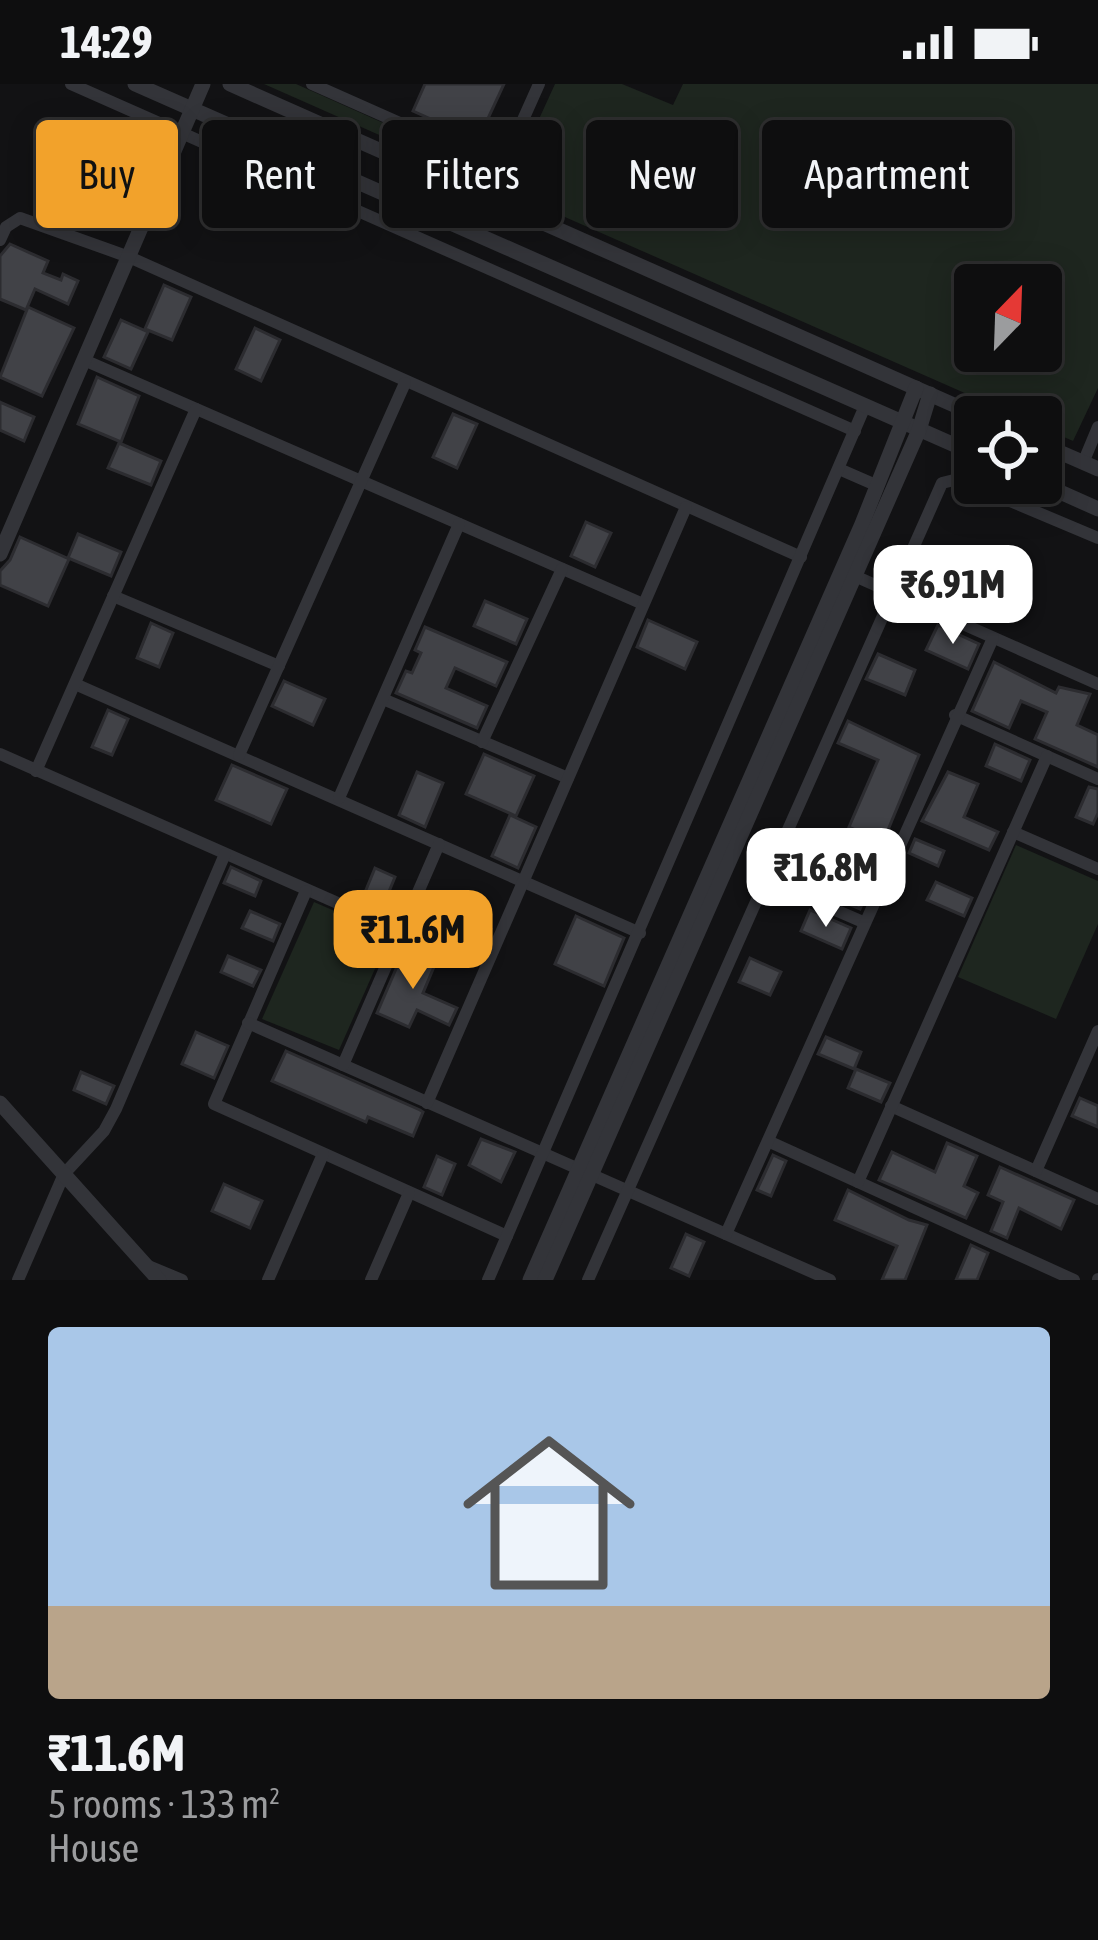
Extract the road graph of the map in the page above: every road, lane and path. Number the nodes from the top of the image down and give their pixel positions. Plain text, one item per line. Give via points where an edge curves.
1 (71, 84) edge
2 (135, 84) edge
3 (203, 84) edge
4 (230, 84) edge
5 (313, 84) edge
6 (538, 84) edge
7 (192, 109) junction
8 (394, 120) edge
9 (522, 120) edge
10 (182, 133) junction
11 (382, 151) edge
12 (555, 228) edge
13 (0, 240) edge
14 (129, 257) junction
15 (83, 360) junction
16 (405, 383) junction
17 (923, 392) junction
18 (954, 405) edge
19 (866, 406) junction
20 (196, 409) junction
21 (911, 426) junction
22 (1098, 428) edge
23 (855, 431) junction
24 (954, 445) edge
25 (1062, 453) edge
26 (1091, 466) edge
27 (839, 469) junction
28 (362, 481) junction
29 (878, 485) junction
30 (1062, 492) edge
31 (686, 506) junction
32 (1098, 508) edge
33 (459, 524) junction
34 (1098, 538) edge
35 (0, 554) edge
36 (801, 557) junction
37 (562, 568) junction
38 (848, 573) junction
39 (891, 592) junction
40 (112, 596) junction
41 (644, 604) junction
42 (993, 638) junction
43 (279, 666) junction
44 (75, 684) junction
45 (1098, 684) edge
46 (383, 699) junction
47 (956, 715) junction
48 (482, 742) junction
49 (0, 754) edge
50 (239, 755) junction
51 (1047, 756) junction
52 (36, 771) junction
53 (568, 778) junction
54 (1098, 779) edge
55 (339, 798) junction
56 (1013, 832) junction
57 (439, 844) junction
58 (225, 854) junction
59 (1098, 869) edge
60 (764, 879) junction
61 (522, 882) junction
62 (306, 890) junction
63 (863, 922) junction
64 (400, 932) junction
65 (640, 933) junction
66 (248, 1023) junction
67 (1098, 1031) edge
68 (343, 1065) junction
69 (0, 1102) edge
70 (427, 1103) junction
71 (891, 1106) junction
72 (770, 1142) junction
73 (323, 1154) junction
74 (544, 1155) junction
75 (1036, 1171) junction
76 (585, 1173) junction
77 (64, 1174) junction
78 (858, 1182) junction
79 (627, 1191) junction
80 (409, 1193) junction
81 (1098, 1199) edge
82 (726, 1234) junction
83 (507, 1236) junction
84 (145, 1264) junction
85 (18, 1280) edge
86 (159, 1280) edge
87 (182, 1280) edge
88 (268, 1280) edge
89 (371, 1280) edge
90 (488, 1280) edge
91 (530, 1280) edge
92 (545, 1280) edge
93 (588, 1280) edge
94 (830, 1280) edge
95 (1074, 1280) edge

1 - 10 street
2 - 7 street
3 - 7 street
4 - 11 street
5 - 8 street
6 - 9 street
7 - 10 street
7 - 19 street
10 - 14 street
10 - 23 street
12 - 17 street
13 - 14 street via 20,218
14 - 15 street
14 - 16 street
15 - 20 street
15 - 35 street
16 - 28 street
16 - 31 street
17 - 18 street
17 - 21 street
19 - 21 street
19 - 23 street
20 - 28 street
20 - 40 street
21 - 24 street
21 - 29 street
21 - 38 street
22 - 26 street
23 - 27 street
25 - 26 street
27 - 29 street
27 - 36 street
28 - 33 street
28 - 43 street
29 - 38 street
30 - 32 street
31 - 36 street
31 - 41 street
33 - 37 street
33 - 46 street
34 - 39 street via 949,479
36 - 65 street
37 - 41 street
37 - 48 street
38 - 39 street
38 - 76 street
39 - 42 street
39 - 60 street
40 - 43 street
40 - 44 street
41 - 53 street
42 - 45 street
42 - 47 street
43 - 50 street
44 - 50 street
44 - 52 street
46 - 48 street
46 - 55 street
47 - 51 street
47 - 63 street
48 - 53 street
49 - 52 street
50 - 55 street
51 - 54 street
51 - 56 street
52 - 58 street
53 - 61 street
55 - 57 street
56 - 59 street
56 - 71 street
57 - 61 street
57 - 64 street
58 - 62 street
58 - 77 street via 116,1109
60 - 63 street
60 - 79 street
61 - 65 street
61 - 70 street
62 - 64 street
62 - 66 street
63 - 72 street
64 - 68 street
65 - 74 street
66 - 68 street
66 - 73 street via 214,1104
67 - 75 street
68 - 70 street
69 - 77 street
70 - 74 street
71 - 75 street
71 - 78 street
72 - 78 street
72 - 82 street
73 - 80 street
73 - 88 street
74 - 76 street
74 - 83 street
75 - 81 street
76 - 79 street
76 - 91 street
76 - 92 street
77 - 84 street
77 - 85 street
78 - 95 street
79 - 82 street
79 - 93 street
80 - 83 street
80 - 89 street
82 - 94 street
83 - 90 street
84 - 86 street
84 - 87 street

